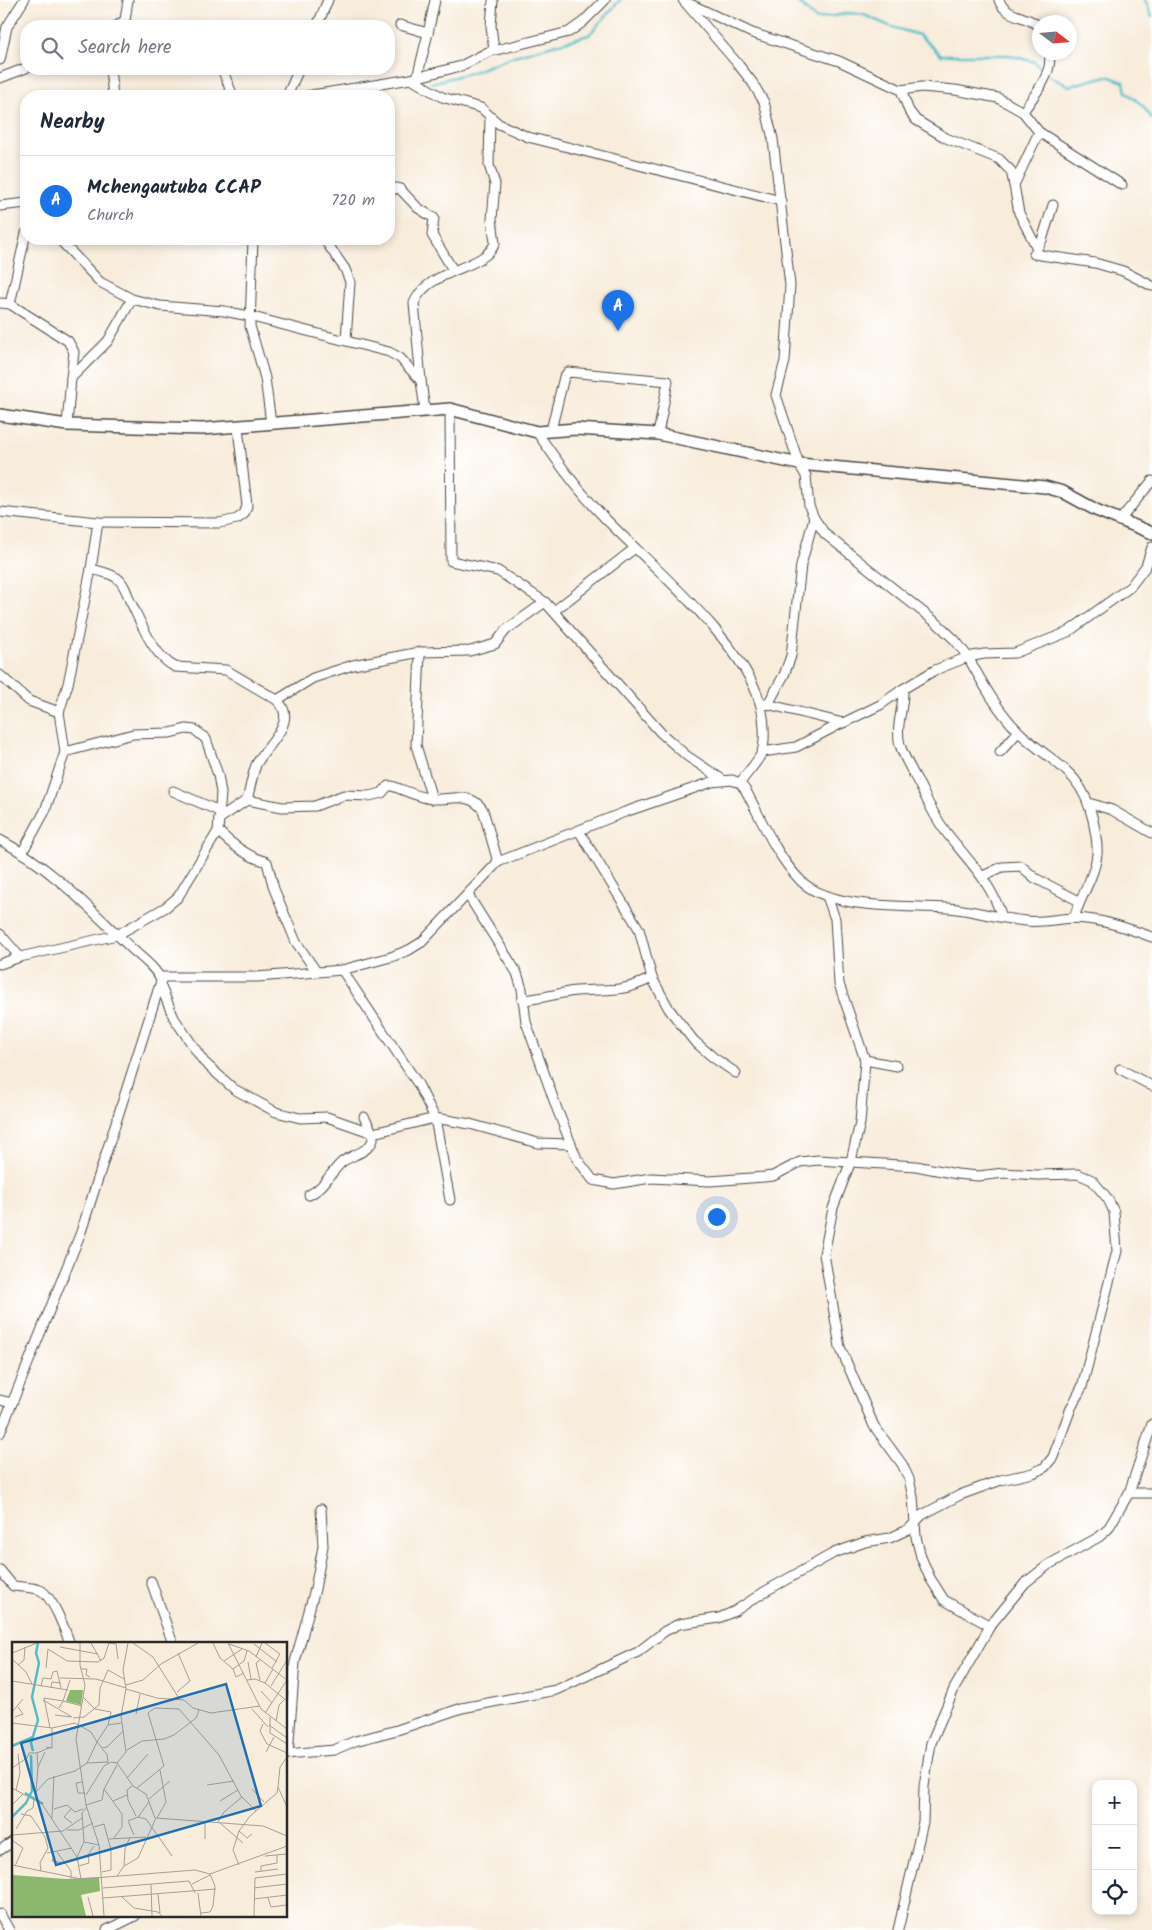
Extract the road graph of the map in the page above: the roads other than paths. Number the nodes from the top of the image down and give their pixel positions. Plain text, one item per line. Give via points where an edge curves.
1 (24, 0) edge
2 (128, 0) edge
3 (328, 0) edge
4 (434, 0) edge
5 (493, 0) edge
6 (605, 0) edge
7 (683, 0) edge
8 (1000, 0) edge
9 (125, 20) edge
10 (320, 20) edge
11 (1032, 21) edge
12 (400, 25) dead end
13 (428, 33) junction
14 (494, 50) junction
15 (0, 60) edge
16 (1050, 60) edge
17 (20, 70) edge
18 (111, 75) edge
19 (224, 75) edge
20 (296, 75) edge
21 (0, 78) edge
22 (414, 78) junction
23 (112, 90) edge
24 (231, 90) edge
25 (289, 90) edge
26 (346, 90) edge
27 (901, 90) junction
28 (1023, 112) junction
29 (490, 117) junction
30 (1039, 132) junction
31 (1014, 185) junction
32 (1122, 185) dead end
33 (395, 190) edge
34 (781, 200) junction
35 (1053, 205) dead end
36 (0, 206) edge
37 (20, 206) edge
38 (23, 245) edge
39 (65, 245) edge
40 (253, 245) edge
41 (331, 245) edge
42 (1037, 248) junction
43 (453, 270) junction
44 (1152, 286) edge
45 (132, 298) junction
46 (0, 303) edge
47 (10, 304) junction
48 (249, 316) junction
49 (346, 340) junction
50 (71, 378) junction
51 (421, 381) junction
52 (450, 409) junction
53 (425, 410) junction
54 (0, 415) edge
55 (271, 423) junction
56 (67, 425) junction
57 (238, 428) junction
58 (551, 430) junction
59 (537, 432) junction
60 (658, 434) junction
61 (799, 464) junction
62 (1152, 481) edge
63 (0, 512) edge
64 (814, 518) junction
65 (1119, 521) junction
66 (98, 522) junction
67 (1152, 533) edge
68 (1152, 547) edge
69 (635, 548) junction
70 (91, 569) junction
71 (544, 602) junction
72 (554, 611) junction
73 (420, 652) junction
74 (968, 657) junction
75 (0, 674) edge
76 (903, 689) junction
77 (277, 700) junction
78 (764, 703) junction
79 (59, 712) junction
80 (842, 723) junction
81 (1018, 732) junction
82 (65, 752) junction
83 (762, 752) junction
84 (1000, 752) dead end
85 (723, 780) junction
86 (740, 783) junction
87 (173, 791) dead end
88 (432, 799) junction
89 (247, 800) junction
90 (1089, 803) junction
91 (219, 815) junction
92 (218, 831) junction
93 (578, 831) junction
94 (1152, 833) edge
95 (0, 840) edge
96 (22, 853) junction
97 (498, 862) junction
98 (983, 876) junction
99 (468, 895) junction
100 (827, 896) junction
101 (1079, 901) junction
102 (1002, 917) junction
103 (1074, 918) junction
104 (0, 934) edge
105 (117, 935) junction
106 (1152, 937) edge
107 (20, 958) junction
108 (0, 964) edge
109 (316, 970) junction
110 (342, 970) junction
111 (652, 978) junction
112 (160, 982) junction
113 (522, 1000) junction
114 (866, 1060) junction
115 (897, 1066) dead end
116 (1120, 1069) dead end
117 (736, 1072) dead end
118 (1152, 1086) edge
119 (364, 1117) dead end
120 (435, 1118) junction
121 (373, 1133) junction
122 (571, 1144) junction
123 (851, 1161) junction
124 (309, 1195) dead end
125 (450, 1200) dead end
126 (0, 1400) edge
127 (12, 1403) junction
128 (1152, 1424) edge
129 (0, 1433) edge
130 (1129, 1493) junction
131 (1152, 1493) edge
132 (321, 1509) dead end
133 (915, 1522) junction
134 (0, 1570) edge
135 (151, 1581) dead end
136 (990, 1626) junction
137 (69, 1642) edge
138 (172, 1642) edge
139 (288, 1742) edge
140 (288, 1754) edge
141 (12, 1842) edge
142 (0, 1850) edge
143 (0, 1914) edge
144 (131, 1918) edge
145 (9, 1930) edge
146 (107, 1930) edge
147 (898, 1930) edge

1 - 15 street via 7,27
2 - 9 street
3 - 10 street
4 - 13 street
5 - 14 street
6 - 14 street via 569,32
7 - 27 street via 752,33 839,61
7 - 34 street via 747,75 764,102 773,139
8 - 11 street via 1006,11
12 - 13 street
13 - 22 street
14 - 22 street via 461,66
16 - 28 street via 1047,75
17 - 21 street
18 - 23 street
19 - 24 street
20 - 25 street
22 - 26 street
22 - 29 street via 442,97 480,108
27 - 28 street via 922,87 985,94 1012,104
27 - 31 street via 916,120 946,138 999,159 1011,172
28 - 30 street
29 - 34 street via 528,137
29 - 43 street via 489,165 495,184 492,219 495,243 486,256
30 - 31 street
30 - 32 street
31 - 42 street via 1018,213
33 - 43 street via 398,188 418,208 434,218 432,235
34 - 61 street via 790,310 785,361 776,395
35 - 42 street
36 - 37 street
38 - 47 street
39 - 45 street via 100,282
40 - 48 street
41 - 49 street via 350,282
42 - 44 street via 1034,254 1095,263 1123,271
43 - 51 street via 423,289 414,302
45 - 48 street via 160,306
45 - 50 street via 108,342
46 - 47 street
47 - 50 street via 68,342 74,352
48 - 49 street
48 - 55 street via 251,334 265,378
49 - 51 street via 400,358
50 - 56 street
51 - 53 street
52 - 53 street
52 - 59 street
52 - 71 street via 450,561 498,571
53 - 55 street
54 - 56 street
55 - 57 street
56 - 57 street
57 - 66 street via 247,506 237,519 204,523
58 - 59 street
58 - 60 street
58 - 60 street via 568,372 668,381
59 - 69 street via 588,500
60 - 61 street
61 - 64 street via 806,476 809,506
61 - 65 street via 1045,487 1063,492
62 - 65 street
63 - 66 street
64 - 74 street via 833,542 938,624 956,640
64 - 78 street via 801,565 791,656 784,675
65 - 67 street
66 - 70 street
68 - 74 street via 1146,566 1130,587 1068,632 1015,653
69 - 72 street
69 - 78 street via 700,613 740,663
70 - 77 street via 110,574 122,582 141,622 168,663 175,667 226,670
70 - 79 street via 68,684
71 - 72 street
71 - 73 street via 506,630 495,644 470,651
72 - 85 street via 660,733
73 - 77 street via 353,664 313,678
73 - 88 street via 416,745
74 - 76 street via 916,679
74 - 81 street via 992,702
75 - 79 street via 29,701
76 - 80 street via 880,706
76 - 98 street via 899,739 903,752 936,818
77 - 89 street via 284,713 280,733 256,765
78 - 80 street
78 - 83 street
79 - 82 street
80 - 83 street via 796,747
81 - 84 street
81 - 90 street via 1071,775
82 - 91 street via 133,734 192,729 201,734 209,746 220,786
82 - 96 street via 44,812
83 - 86 street
85 - 86 street
85 - 93 street
86 - 100 street via 789,866 802,882
87 - 91 street
88 - 89 street via 390,786 382,793 344,795 315,806 282,807
88 - 97 street via 456,796 481,808
89 - 91 street
90 - 94 street via 1112,810
90 - 101 street via 1098,853
91 - 92 street
92 - 105 street via 178,897
92 - 109 street via 230,843 256,859 268,862 274,889 296,942
93 - 97 street
93 - 111 street via 639,929
95 - 96 street
96 - 105 street
97 - 99 street
98 - 101 street via 1002,867 1021,866 1035,878
98 - 102 street
99 - 110 street via 422,942 409,950
99 - 113 street via 514,966 522,989
100 - 102 street via 869,904 951,908
100 - 114 street via 835,919 839,984
101 - 103 street
102 - 103 street via 1035,922
103 - 106 street via 1107,923
104 - 107 street
105 - 107 street
105 - 112 street
107 - 108 street
109 - 110 street
109 - 112 street
110 - 120 street via 418,1084
111 - 113 street via 615,991 579,991
111 - 117 street via 685,1032 714,1058
112 - 121 street via 174,1018 188,1042 204,1062 234,1089 288,1116 327,1117
112 - 127 street via 81,1232
113 - 122 street via 526,1022
114 - 115 street
114 - 123 street via 860,1123
116 - 118 street
119 - 121 street
120 - 121 street
120 - 122 street via 538,1143
120 - 125 street
121 - 124 street via 372,1141 363,1151 342,1163 320,1188
122 - 123 street via 590,1178 614,1184 651,1178 710,1181 764,1177 808,1160
123 - 133 street via 834,1208 824,1254 827,1277 842,1356 874,1426 909,1479
123 - 133 street via 916,1166 978,1176 1078,1174 1086,1176 1099,1187 1114,1212 1117,1251 1113,1271 1082,1387 1070,1408 1053,1458 1033,1473 1001,1480 960,1495
126 - 127 street
127 - 129 street
128 - 130 street
130 - 131 street
130 - 136 street via 1103,1533 1036,1573
132 - 139 street via 323,1546 295,1662
133 - 136 street via 921,1557 939,1593 951,1604
133 - 140 street via 909,1529 890,1538 865,1542 834,1553 729,1614 679,1624 638,1652 556,1690 462,1708 356,1740 334,1750
134 - 137 street via 13,1586 40,1589 46,1594
135 - 138 street
136 - 147 street via 936,1728 925,1778 923,1822
141 - 142 street
143 - 145 street
144 - 146 street

